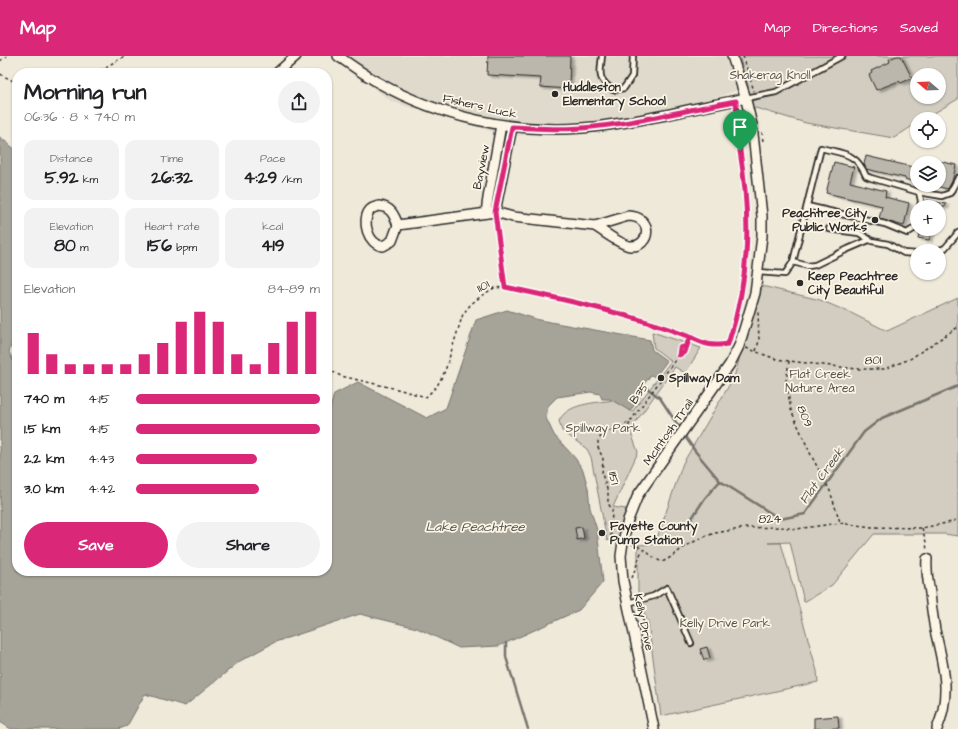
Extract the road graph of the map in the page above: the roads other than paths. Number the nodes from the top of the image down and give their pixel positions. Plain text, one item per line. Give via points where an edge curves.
1 (296, 56) edge
2 (338, 56) edge
3 (602, 56) edge
4 (633, 56) edge
5 (732, 56) edge
6 (842, 56) edge
7 (283, 68) edge
8 (746, 98) junction
9 (501, 125) junction
10 (512, 127) junction
11 (958, 178) edge
12 (910, 189) edge
13 (919, 192) joint
14 (921, 200) edge
15 (807, 206) junction
16 (490, 213) junction
17 (398, 225) dead end
18 (595, 226) junction
19 (829, 229) dead end
20 (910, 231) edge
21 (958, 232) edge
22 (870, 240) junction
23 (946, 247) edge
24 (910, 253) edge
25 (793, 262) junction
26 (758, 272) junction
27 (628, 520) joint
28 (927, 559) road end
29 (628, 603) junction
30 (691, 643) dead end
31 (654, 729) edge
32 (937, 729) edge

1 - 7 street
2 - 9 street, Fishers Luck via 377,82 416,101 460,116
3 - 4 lane via 600,76 604,84 613,90 624,88 632,76
5 - 8 street, McIntosh Trail
6 - 8 lane via 776,92
8 - 10 street, Fishers Luck via 593,127
8 - 26 street, McIntosh Trail via 752,125 762,216
9 - 10 street, Fishers Luck
9 - 16 street, Bayview via 488,198
10 - 16 street, Bayview
11 - 13 lane via 950,193 942,196
12 - 15 lane via 866,176 852,156 821,148
13 - 14 lane
15 - 20 lane via 885,224 907,233
15 - 25 lane
16 - 17 street
16 - 18 street
18 - 18 street via 629,246 641,243 647,233 644,222 634,216
19 - 22 lane via 860,234
21 - 23 lane
22 - 24 lane
22 - 25 lane via 815,265
25 - 26 lane via 785,274
26 - 27 street, McIntosh Trail via 755,293 739,346 730,364 638,495
27 - 29 street, Kelly Drive via 620,556
28 - 32 street via 932,609 946,692
29 - 30 lane via 654,596 667,588
29 - 31 street, Kelly Drive

